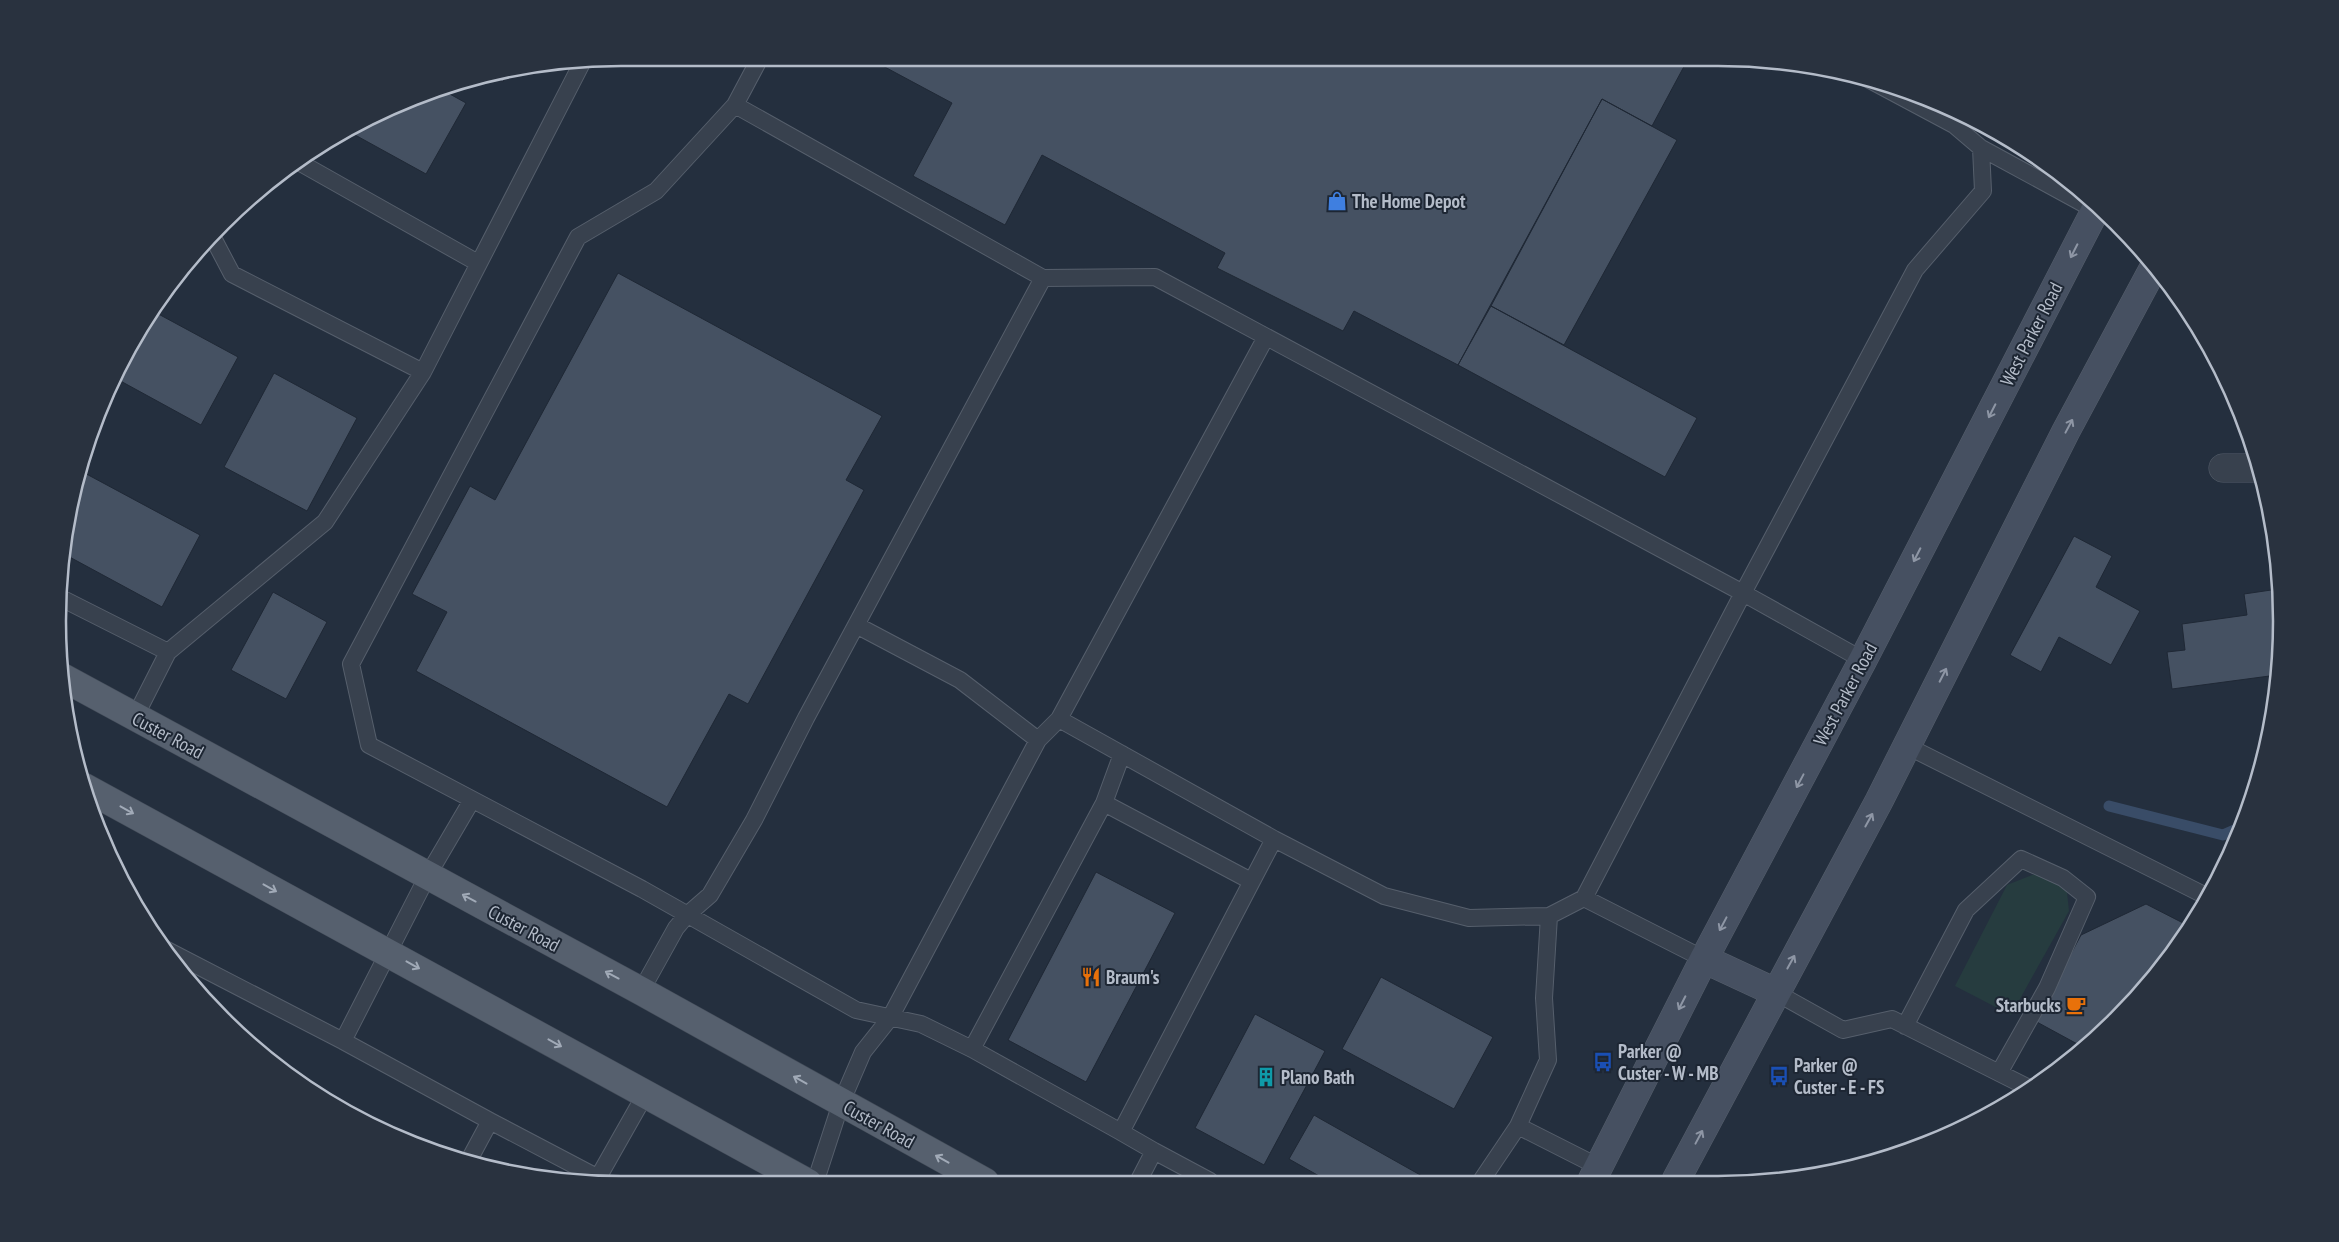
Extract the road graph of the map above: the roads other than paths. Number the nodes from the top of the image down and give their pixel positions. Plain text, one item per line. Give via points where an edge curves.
1 (756, 66) edge
2 (580, 68) edge
3 (1907, 100) edge
4 (735, 105) junction
5 (1981, 148) junction
6 (305, 166) edge
7 (2080, 201) edge
8 (2096, 216) edge
9 (216, 243) edge
10 (478, 263) junction
11 (2150, 274) edge
12 (1043, 278) junction
13 (1266, 337) junction
14 (423, 372) junction
15 (2223, 468) dead end
16 (2251, 468) edge
17 (1743, 593) junction
18 (67, 601) edge
19 (856, 625) junction
20 (168, 652) junction
21 (1863, 660) junction
22 (70, 681) edge
23 (136, 717) junction
24 (1059, 719) junction
25 (1038, 740) junction
26 (1907, 746) junction
27 (1122, 754) junction
28 (94, 792) edge
29 (472, 800) junction
30 (1104, 803) junction
31 (1274, 839) junction
32 (428, 876) junction
33 (1251, 881) junction
34 (2201, 893) edge
35 (1584, 898) junction
36 (687, 915) junction
37 (1549, 916) junction
38 (389, 952) junction
39 (179, 956) edge
40 (1704, 959) junction
41 (641, 991) junction
42 (1775, 992) junction
43 (890, 1018) junction
44 (1906, 1026) junction
45 (344, 1041) junction
46 (972, 1049) junction
47 (1999, 1073) junction
48 (2022, 1084) edge
49 (646, 1093) junction
50 (841, 1103) junction
51 (490, 1121) junction
52 (1518, 1126) junction
53 (1120, 1132) junction
54 (1154, 1151) junction
55 (472, 1155) edge
56 (1595, 1174) edge
57 (588, 1175) edge
58 (603, 1176) edge
59 (795, 1176) edge
60 (817, 1176) edge
61 (974, 1176) edge
62 (1141, 1176) edge
63 (1201, 1176) edge
64 (1484, 1176) edge
65 (1678, 1176) edge

1 - 4 lane
2 - 10 lane
3 - 5 lane via 1954,125
4 - 12 lane
4 - 29 lane via 656,191 578,237 351,664 369,745
5 - 7 lane
5 - 17 lane via 1983,191 1916,270
6 - 10 lane
8 -> 21 main road, West Parker Road
9 - 14 lane via 232,274
10 - 14 lane
26 -> 11 main road via 2066,431
12 - 13 lane via 1155,277
12 - 19 lane
13 - 17 lane
13 - 24 lane
14 - 20 lane via 325,522
15 - 16 street
17 - 21 lane
17 - 35 lane
18 - 20 lane
19 - 25 lane via 960,680
19 - 36 lane via 754,820 710,895
20 - 23 lane
21 -> 40 main road, West Parker Road
22 - 23 main road, Custer Road
23 - 32 main road, Custer Road
24 - 25 lane
24 - 27 lane
25 - 43 lane
26 - 34 lane
42 -> 26 main road
27 - 30 lane
27 - 31 lane
28 -> 38 main road
29 - 32 lane
29 - 36 lane
30 - 33 lane
30 - 46 lane
31 - 33 lane
31 - 37 lane via 1384,896 1469,918
32 - 38 lane
41 -> 32 main road, Custer Road
33 - 53 lane
35 - 37 lane
35 - 40 lane
36 - 41 lane via 676,928
36 - 43 lane via 856,1010
37 - 52 lane via 1544,998 1548,1060
38 - 45 lane
38 -> 49 main road
39 - 45 lane
40 - 42 main road
40 -> 56 main road, West Parker Road
50 -> 41 main road, Custer Road
42 - 44 lane via 1843,1030 1892,1018
65 -> 42 main road
43 - 46 lane via 921,1024
43 - 50 lane via 863,1052
44 - 47 lane
44 - 47 lane via 1966,910 2021,859 2063,878 2087,897 2047,988
45 - 51 lane
46 - 53 lane
47 - 48 lane
49 - 58 lane
49 - 59 main road
50 - 60 lane
61 -> 50 main road, Custer Road
51 - 55 lane
51 - 57 lane
52 - 56 lane
52 - 64 lane
53 - 54 lane
54 - 62 lane
54 - 63 lane

